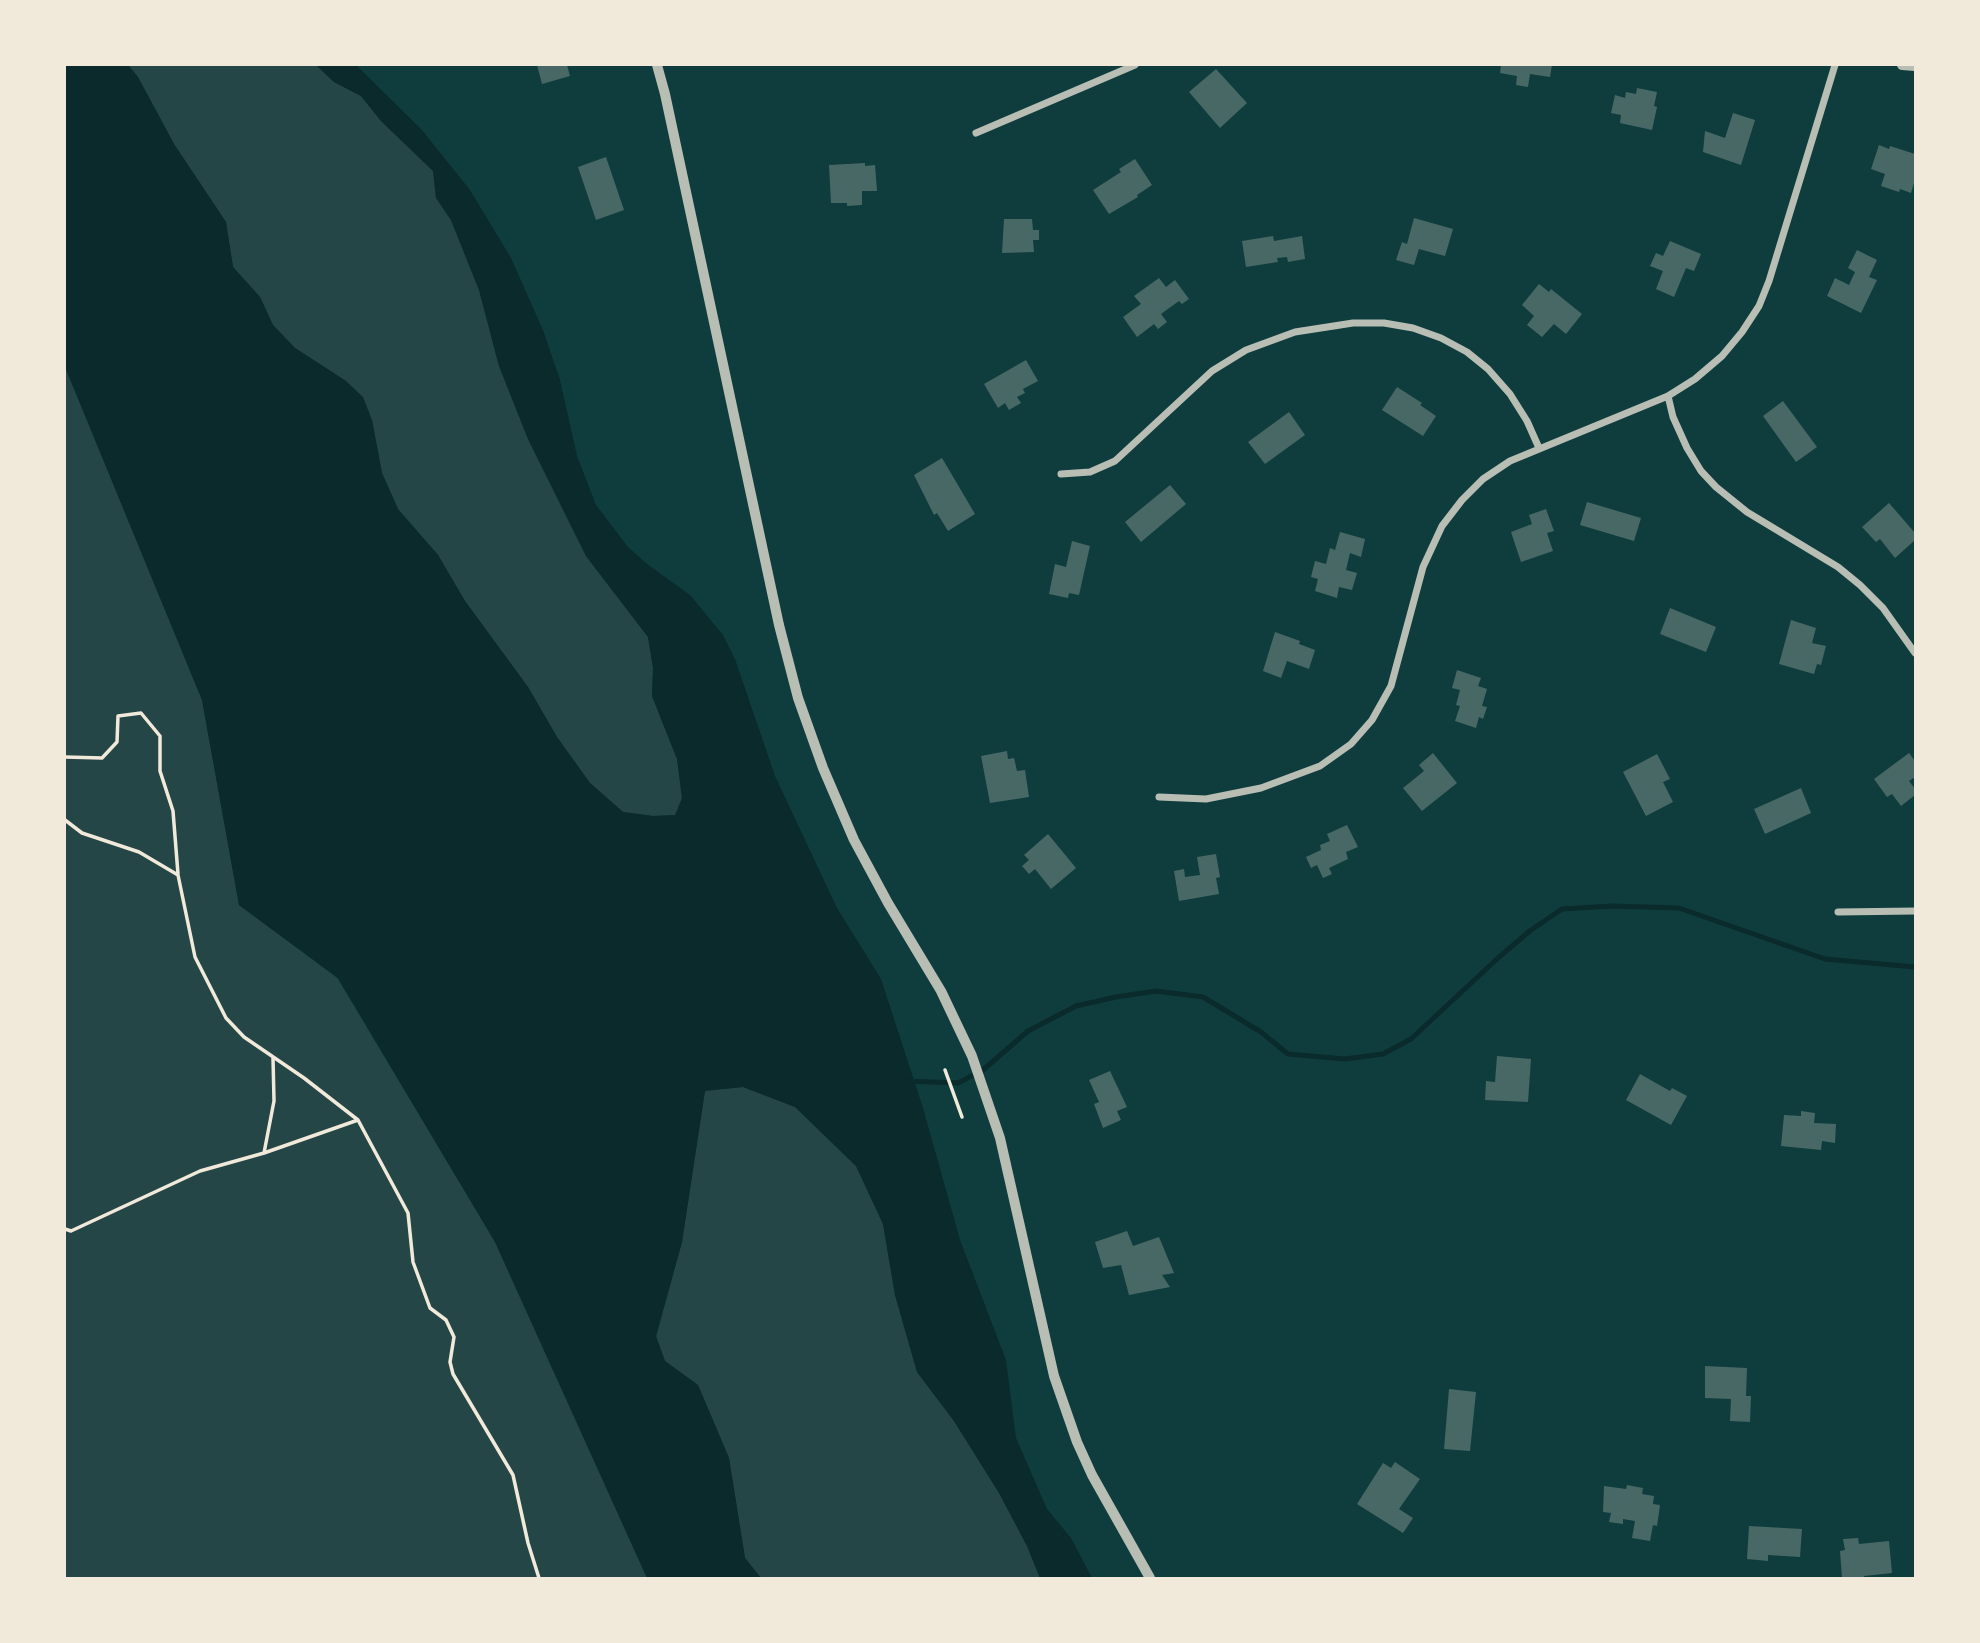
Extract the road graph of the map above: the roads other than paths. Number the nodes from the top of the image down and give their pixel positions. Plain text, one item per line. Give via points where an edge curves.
1 (657, 65) edge
2 (1135, 65) edge
3 (1835, 65) edge
4 (1902, 65) edge
5 (1915, 66) edge
6 (976, 133) dead end
7 (1668, 396) junction
8 (1539, 448) junction
9 (1061, 474) dead end
10 (1915, 653) edge
11 (1159, 797) dead end
12 (1915, 911) edge
13 (1838, 912) dead end
14 (1150, 1578) edge

1 - 14 street via 798,698 854,840 942,991 972,1056 1000,1138 1054,1376 1092,1475
2 - 6 street
3 - 7 street via 1759,306 1722,356
4 - 5 street
7 - 8 street
7 - 10 street via 1687,448 1716,487 1860,584
8 - 9 street via 1510,394 1467,352 1413,328 1353,323 1295,332 1246,350 1212,371 1115,460 1090,472
8 - 11 street via 1483,479 1442,526 1423,567 1391,686 1372,720 1351,744 1320,766 1261,788 1206,799
12 - 13 street

